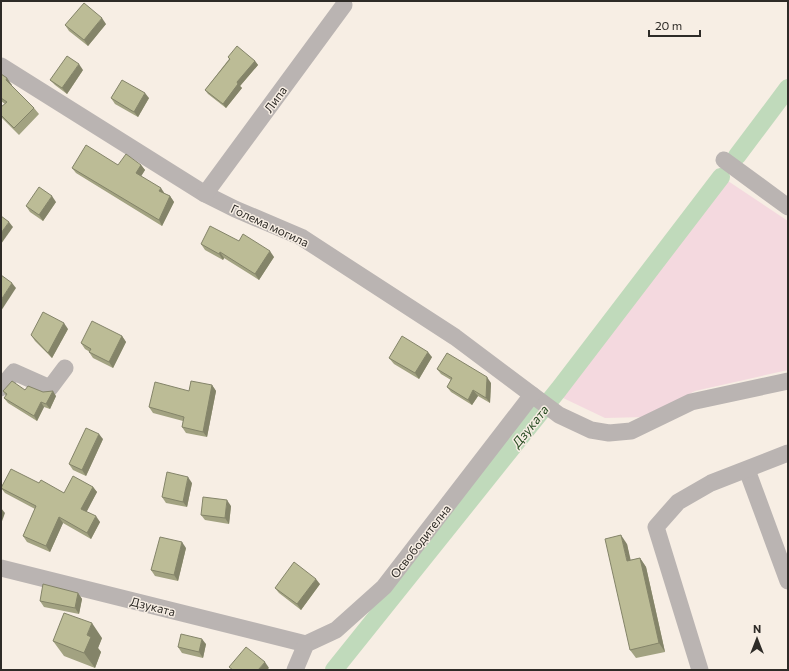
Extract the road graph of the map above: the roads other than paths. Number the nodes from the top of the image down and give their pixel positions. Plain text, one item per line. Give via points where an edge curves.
1 (344, 5) dead end
2 (1, 66) edge
3 (724, 160) dead end
4 (206, 194) junction
5 (788, 207) edge
6 (65, 368) dead end
7 (788, 381) edge
8 (1, 388) edge
9 (536, 398) junction
10 (788, 453) edge
11 (747, 470) junction
12 (1, 568) edge
13 (788, 580) edge
14 (306, 644) junction
15 (295, 670) edge
16 (700, 670) edge

1 - 4 street, Липа
2 - 4 street, Голема могила
3 - 5 street
4 - 9 street, Голема могила via 235,210 301,237 455,337
6 - 8 street via 50,388 14,372
7 - 9 street, Голема могила via 690,402 631,431 609,433 591,430 559,415
9 - 14 street, Освободителна via 384,587 336,630
10 - 11 street
11 - 13 street
11 - 16 street via 711,484 678,502 656,527
12 - 14 street, Дзуката
14 - 15 street

